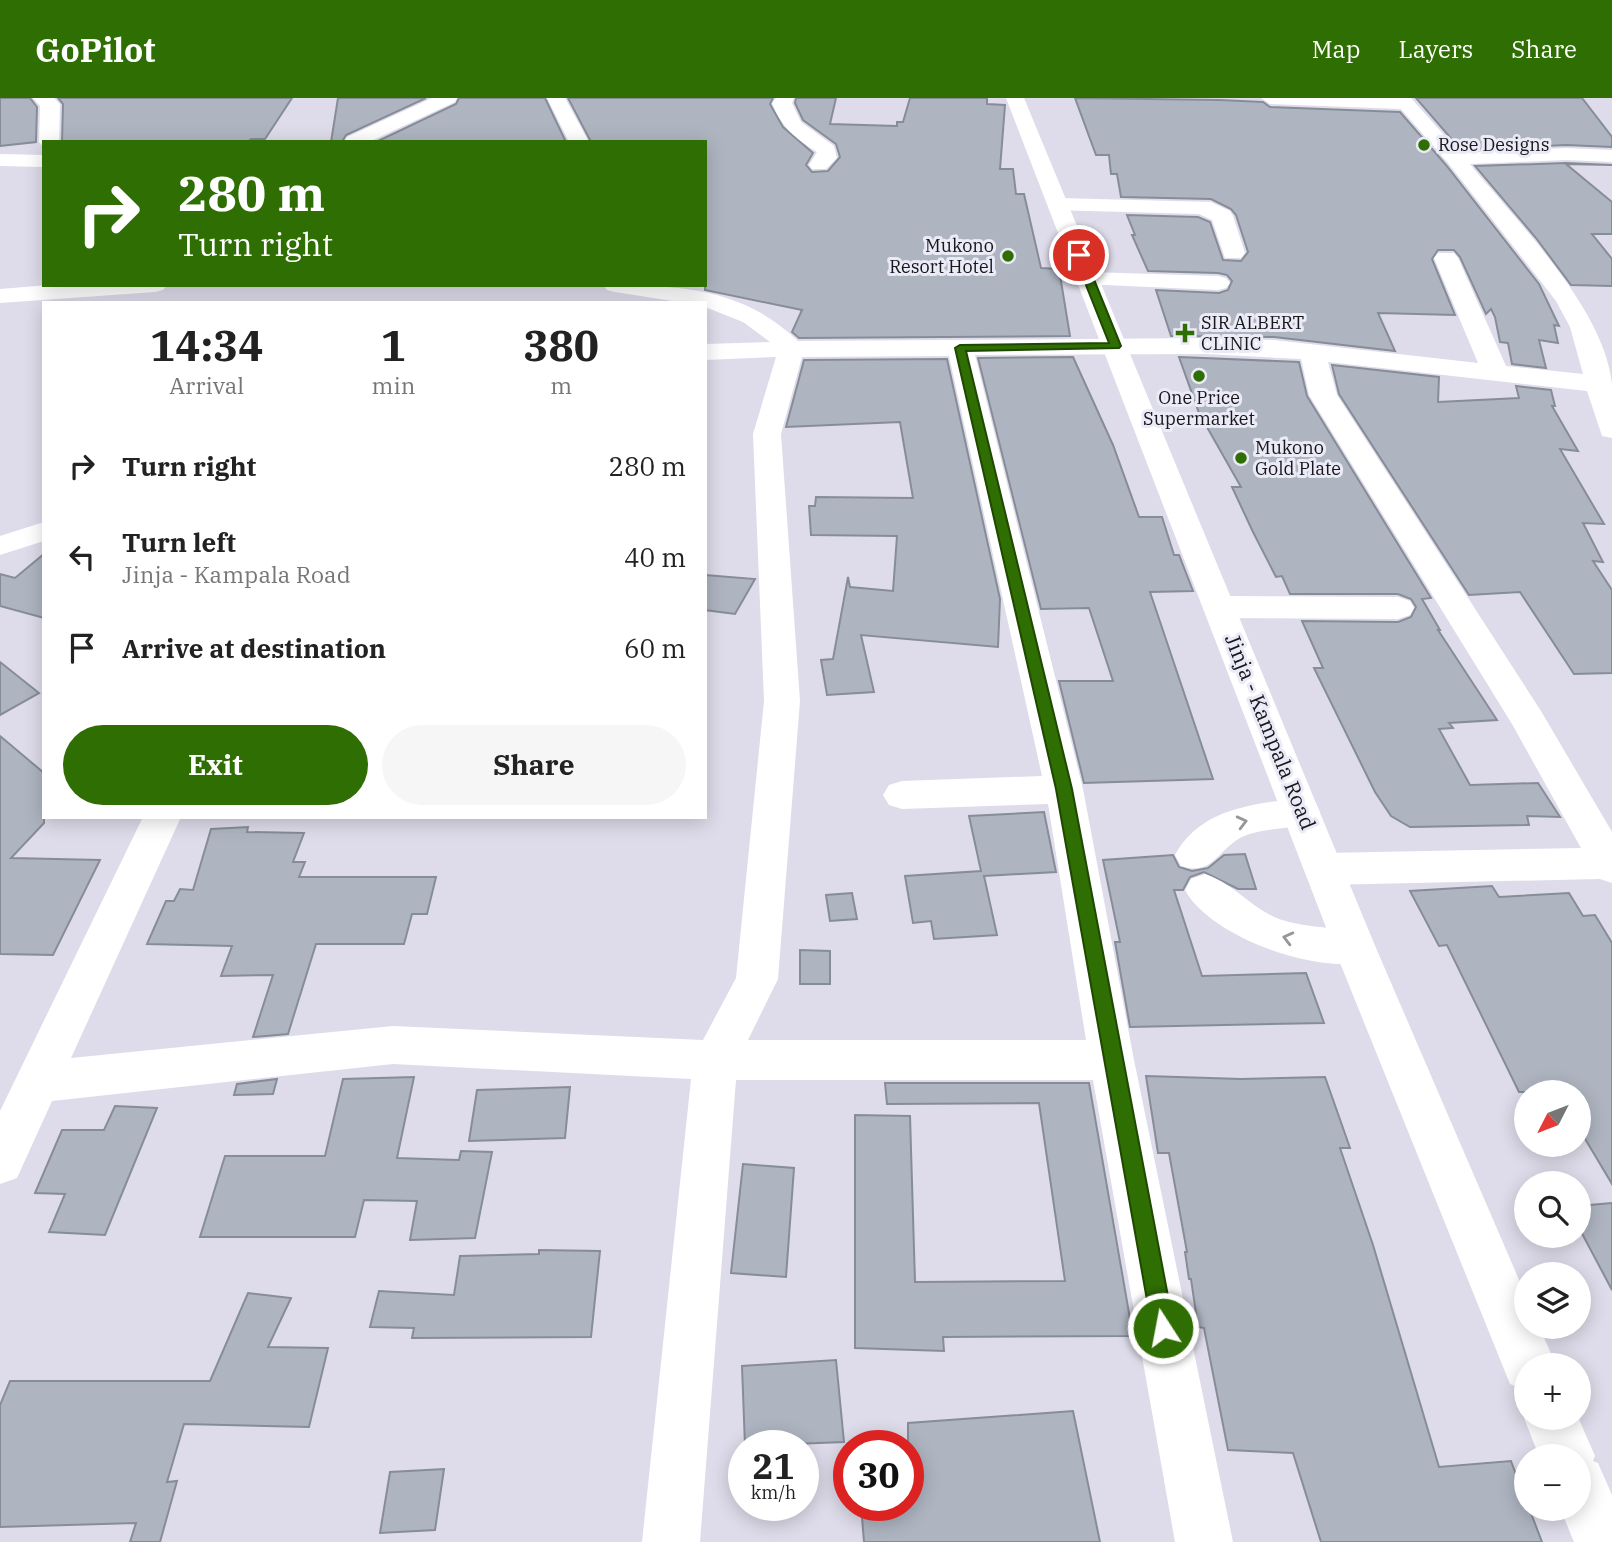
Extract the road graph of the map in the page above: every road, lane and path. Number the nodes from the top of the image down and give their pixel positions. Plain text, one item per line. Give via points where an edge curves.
1 (42, 98) edge
2 (448, 98) edge
3 (556, 98) edge
4 (785, 98) edge
5 (1015, 98) edge
6 (1270, 98) edge
7 (1404, 101) edge
8 (49, 140) edge
9 (356, 140) edge
10 (578, 140) edge
11 (1612, 156) edge
12 (1455, 159) junction
13 (0, 160) edge
14 (42, 160) edge
15 (819, 165) dead end
16 (1059, 205) junction
17 (1233, 253) dead end
18 (1446, 258) dead end
19 (1089, 279) junction
20 (1219, 283) dead end
21 (127, 287) edge
22 (629, 287) edge
23 (0, 296) edge
24 (706, 301) edge
25 (707, 301) edge
26 (1116, 346) junction
27 (960, 348) junction
28 (791, 349) junction
29 (707, 352) edge
30 (1312, 352) junction
31 (1495, 371) junction
32 (1599, 384) junction
33 (1612, 430) edge
34 (42, 532) edge
35 (0, 546) edge
36 (1221, 607) junction
37 (1398, 608) dead end
38 (1064, 789) junction
39 (902, 795) dead end
40 (1301, 812) junction
41 (161, 819) edge
42 (1611, 864) edge
43 (1325, 869) junction
44 (1355, 948) junction
45 (715, 1060) junction
46 (1112, 1060) junction
47 (38, 1082) junction
48 (0, 1162) edge
49 (1524, 1353) edge
50 (1591, 1514) edge
51 (671, 1542) edge
52 (1204, 1542) edge
53 (1603, 1542) edge

1 - 8 main road via 50,104
2 - 9 main road
3 - 10 main road
4 - 15 main road via 787,120 827,150 827,158
5 - 16 main road, Jinja - Kampala Road
6 - 7 main road
7 - 12 main road
11 - 12 main road
12 - 32 main road via 1567,299 1583,327
13 - 14 main road
16 - 17 main road via 1203,207 1222,216
16 - 19 main road, Jinja - Kampala Road
18 - 31 main road
19 - 20 main road
19 - 26 main road, Jinja - Kampala Road
21 - 23 main road
22 - 24 main road
25 - 28 main road via 766,326
26 - 27 main road
26 - 30 main road
26 - 36 main road, Jinja - Kampala Road
27 - 28 main road
27 - 38 main road
28 - 29 main road
28 - 45 main road via 767,434 782,701 757,979
30 - 31 main road
30 - 42 main road via 1323,395 1528,720
31 - 32 main road
32 - 33 main road
34 - 35 main road
36 - 37 main road
36 - 40 main road, Jinja - Kampala Road
38 - 39 main road
38 - 46 main road
40 - 43 main road, Jinja - Kampala Road
44 -> 40 main road via 1265,932 1239,918 1200,872 1208,839 1223,827
41 - 47 main road
42 - 43 main road
43 - 44 main road, Jinja - Kampala Road
44 - 49 main road, Jinja - Kampala Road
45 - 46 main road
45 - 47 main road via 393,1045
45 - 51 main road
46 - 52 main road
47 - 48 main road
50 - 53 main road

